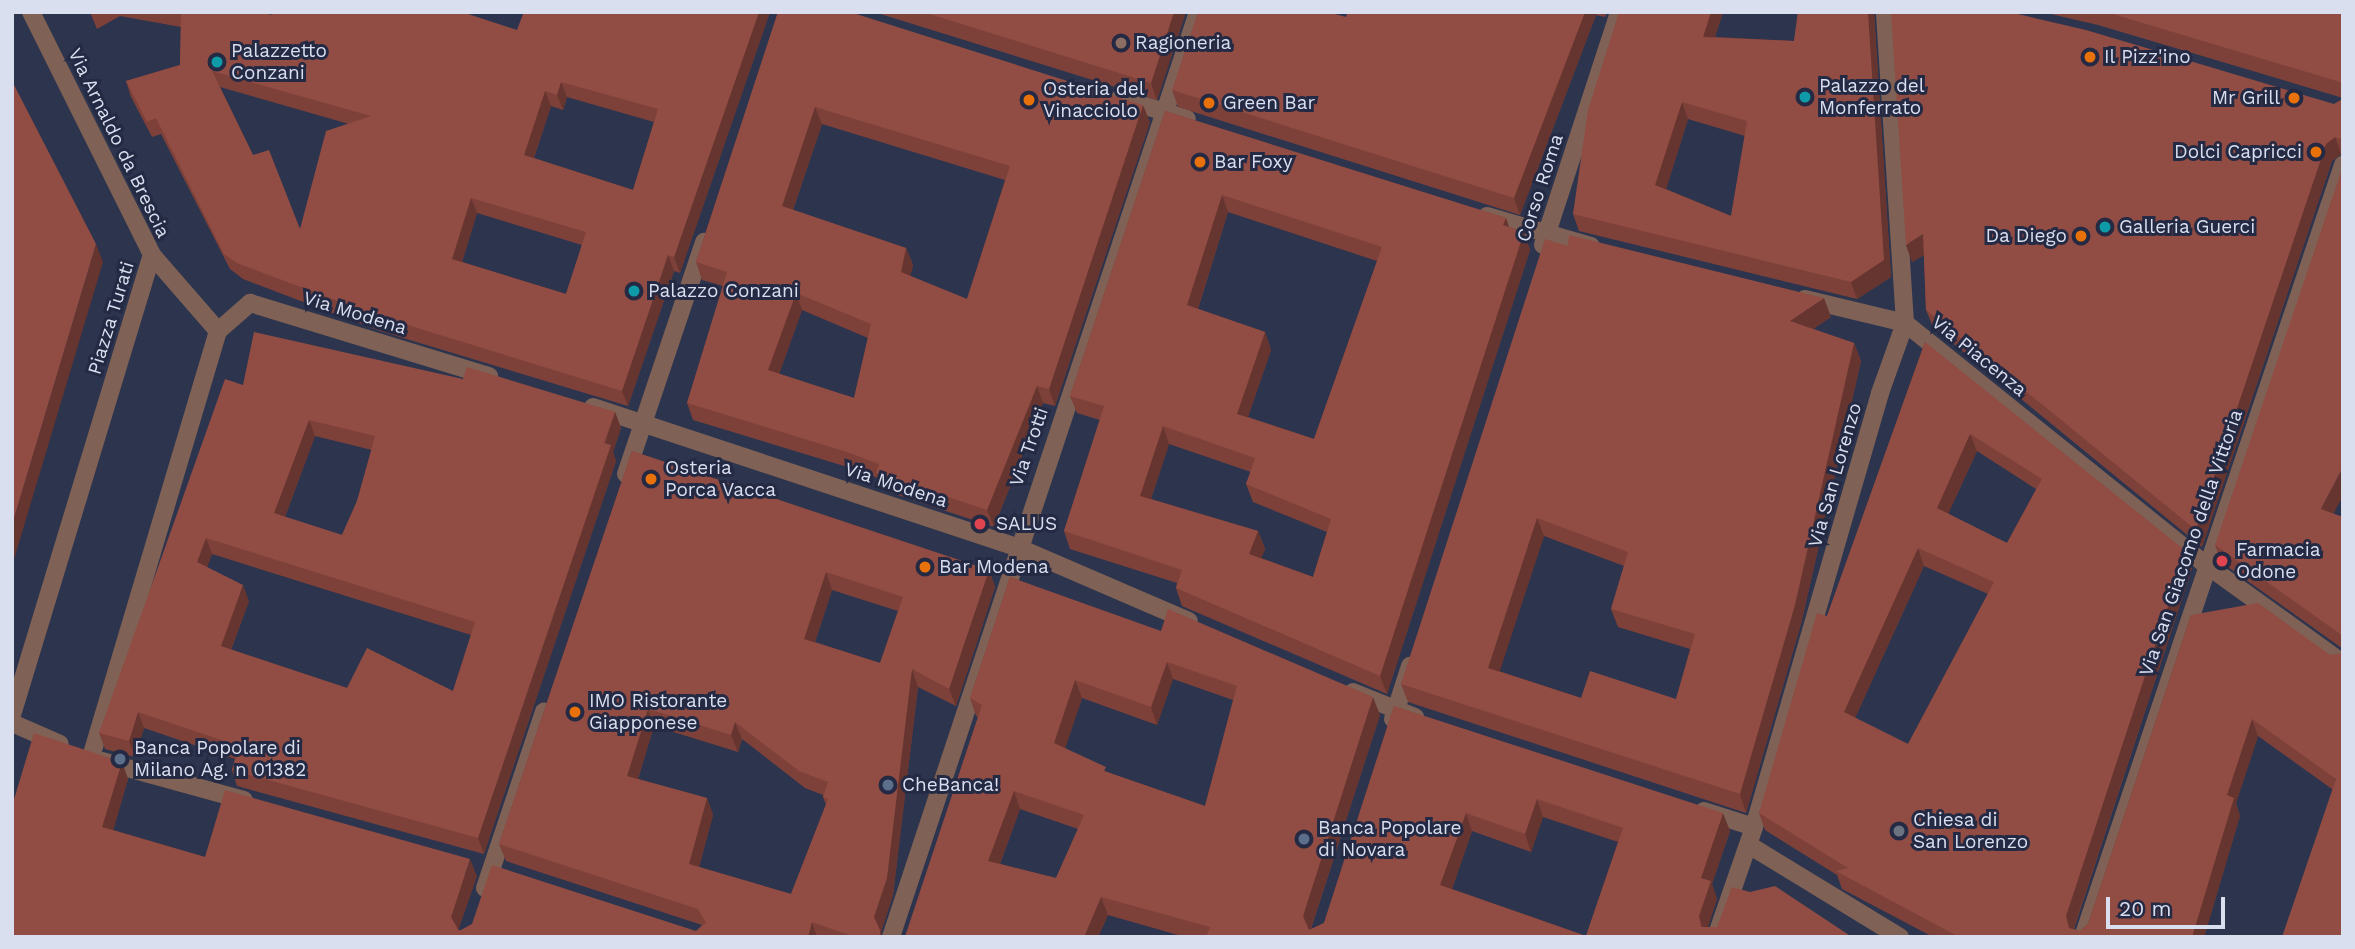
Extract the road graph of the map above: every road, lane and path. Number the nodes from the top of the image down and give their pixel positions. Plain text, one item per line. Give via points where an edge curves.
1 (31, 12) edge
2 (1198, 12) edge
3 (1619, 12) edge
4 (1885, 12) edge
5 (1100, 92) edge
6 (1165, 111) junction
7 (1205, 124) edge
8 (2343, 164) edge
9 (1468, 209) edge
10 (709, 224) edge
11 (1547, 235) junction
12 (1613, 251) edge
13 (152, 255) junction
14 (1538, 261) edge
15 (1786, 294) edge
16 (1905, 323) junction
17 (218, 331) junction
18 (512, 383) edge
19 (578, 402) edge
20 (644, 422) junction
21 (621, 488) edge
22 (1017, 547) junction
23 (2205, 564) junction
24 (1207, 629) edge
25 (1417, 644) edge
26 (2343, 663) edge
27 (1333, 683) edge
28 (549, 698) edge
29 (1396, 710) junction
30 (12, 715) edge
31 (12, 723) edge
32 (1436, 723) edge
33 (1388, 736) edge
34 (91, 757) junction
35 (1688, 805) edge
36 (264, 806) edge
37 (1754, 827) junction
38 (1749, 845) junction
39 (480, 902) edge
40 (891, 937) edge
41 (1716, 937) edge
42 (1900, 937) edge
43 (2083, 937) edge

1 - 13 street, Via Arnaldo da Brescia
2 - 6 street, Via Trotti
3 - 11 street, Corso Roma
4 - 16 street, Via San Lorenzo
5 - 6 street
6 - 7 street
6 - 22 street, Via Trotti
8 - 23 street, Via San Giacomo della Vittoria
9 - 11 street
10 - 20 street
11 - 12 street
11 - 14 street, Corso Roma
13 - 17 street, Piazza Turati
13 - 30 street, Piazza Turati
15 - 16 street, Via Piacenza
16 - 23 street, Via Piacenza
16 - 37 street, Via San Lorenzo via 1880,393
17 - 18 street, Via Modena via 250,303
17 - 34 street
19 - 20 street, Via Modena
20 - 21 street
20 - 22 street, Via Modena
22 - 24 street, Via Modena
22 - 40 street, Via Trotti
23 - 26 street, Via Piacenza
23 - 43 street, Via San Giacomo della Vittoria
25 - 29 street
27 - 29 street
28 - 39 street
29 - 32 street
29 - 33 street
31 - 34 street
34 - 36 street
35 - 37 street
37 - 38 street, Via San Lorenzo
38 - 41 street, Via San Lorenzo
38 - 42 street

